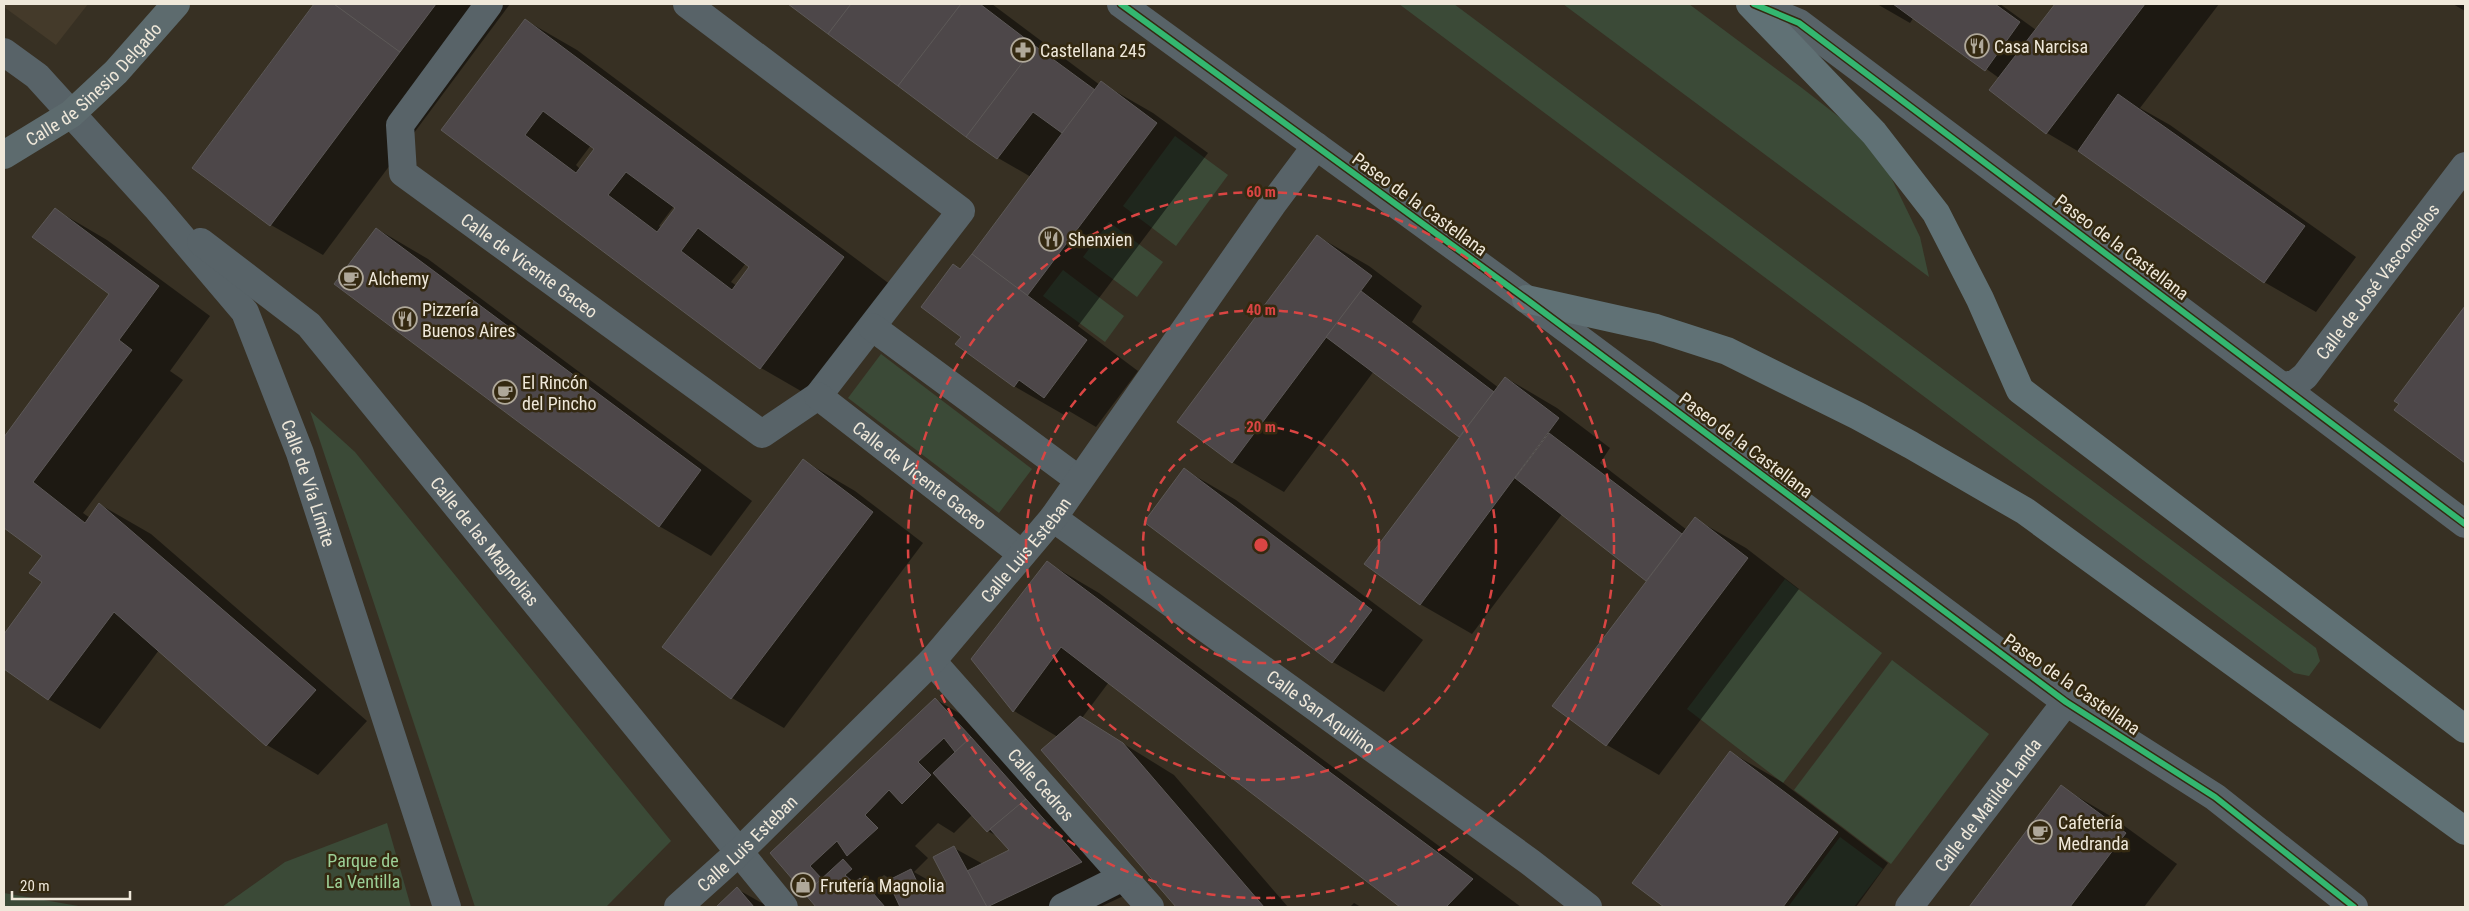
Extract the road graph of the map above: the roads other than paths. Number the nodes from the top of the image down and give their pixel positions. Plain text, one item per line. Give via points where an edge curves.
1 (176, 4) edge
2 (489, 4) edge
3 (687, 4) edge
4 (1121, 4) edge
5 (1750, 4) edge
6 (1754, 4) edge
7 (4, 52) edge
8 (71, 114) junction
9 (1316, 146) junction
10 (4, 155) edge
11 (2465, 166) edge
12 (156, 207) junction
13 (1526, 299) junction
14 (872, 327) junction
15 (2283, 386) junction
16 (818, 396) junction
17 (1080, 480) junction
18 (1053, 518) junction
19 (2465, 524) edge
20 (1022, 554) junction
21 (2345, 636) junction
22 (932, 661) junction
23 (2066, 702) junction
24 (2465, 705) edge
25 (2465, 729) edge
26 (2439, 812) junction
27 (2465, 831) edge
28 (2465, 841) edge
29 (738, 853) junction
30 (1123, 877) junction
31 (447, 907) edge
32 (678, 907) edge
33 (784, 907) edge
34 (1063, 907) edge
35 (1150, 907) edge
36 (1588, 907) edge
37 (1909, 907) edge
38 (2354, 907) edge

1 - 8 main road, Calle de Sinesio Delgado via 116,72
2 - 16 street, Calle de Vicente Gaceo via 400,125 403,173 762,434
3 - 14 street, Calle de Vicente Gaceo via 961,211
4 - 9 street, Paseo de la Castellana
5 - 21 highway via 1874,133 1936,214 1980,299 2020,390
6 - 15 street, Paseo de la Castellana via 1799,23
7 - 8 street, Calle de Vía Límite via 37,76
8 - 10 main road, Calle de Sinesio Delgado
8 - 12 street, Calle de Vía Límite
9 - 13 street, Paseo de la Castellana
9 - 17 street, Calle Luis Esteban
11 - 15 street, Calle de José Vasconcelos via 2305,376 2296,384
12 - 29 street, Calle de las Magnolias via 309,325
12 - 31 street, Calle de Vía Límite via 245,312 300,453
13 - 23 street, Paseo de la Castellana
13 - 26 highway via 1656,328 1727,351 1858,416 2025,511
14 - 16 street, Calle de Vicente Gaceo
14 - 17 street
15 - 19 street, Paseo de la Castellana
16 - 20 street, Calle de Vicente Gaceo
17 - 18 street, Calle Luis Esteban
18 - 20 street, Calle Luis Esteban
18 - 36 street, Calle San Aquilino
20 - 22 street, Calle Luis Esteban
21 - 24 highway
21 - 25 highway
22 - 29 street, Calle Luis Esteban
22 - 30 street, Calle Cedros
23 - 37 street, Calle de Matilde Landa
23 - 38 street, Paseo de la Castellana via 2215,797
26 - 27 highway
26 - 28 highway
29 - 32 street, Calle Luis Esteban
29 - 33 street, Calle de las Magnolias
30 - 34 street
30 - 35 street, Calle Cedros

